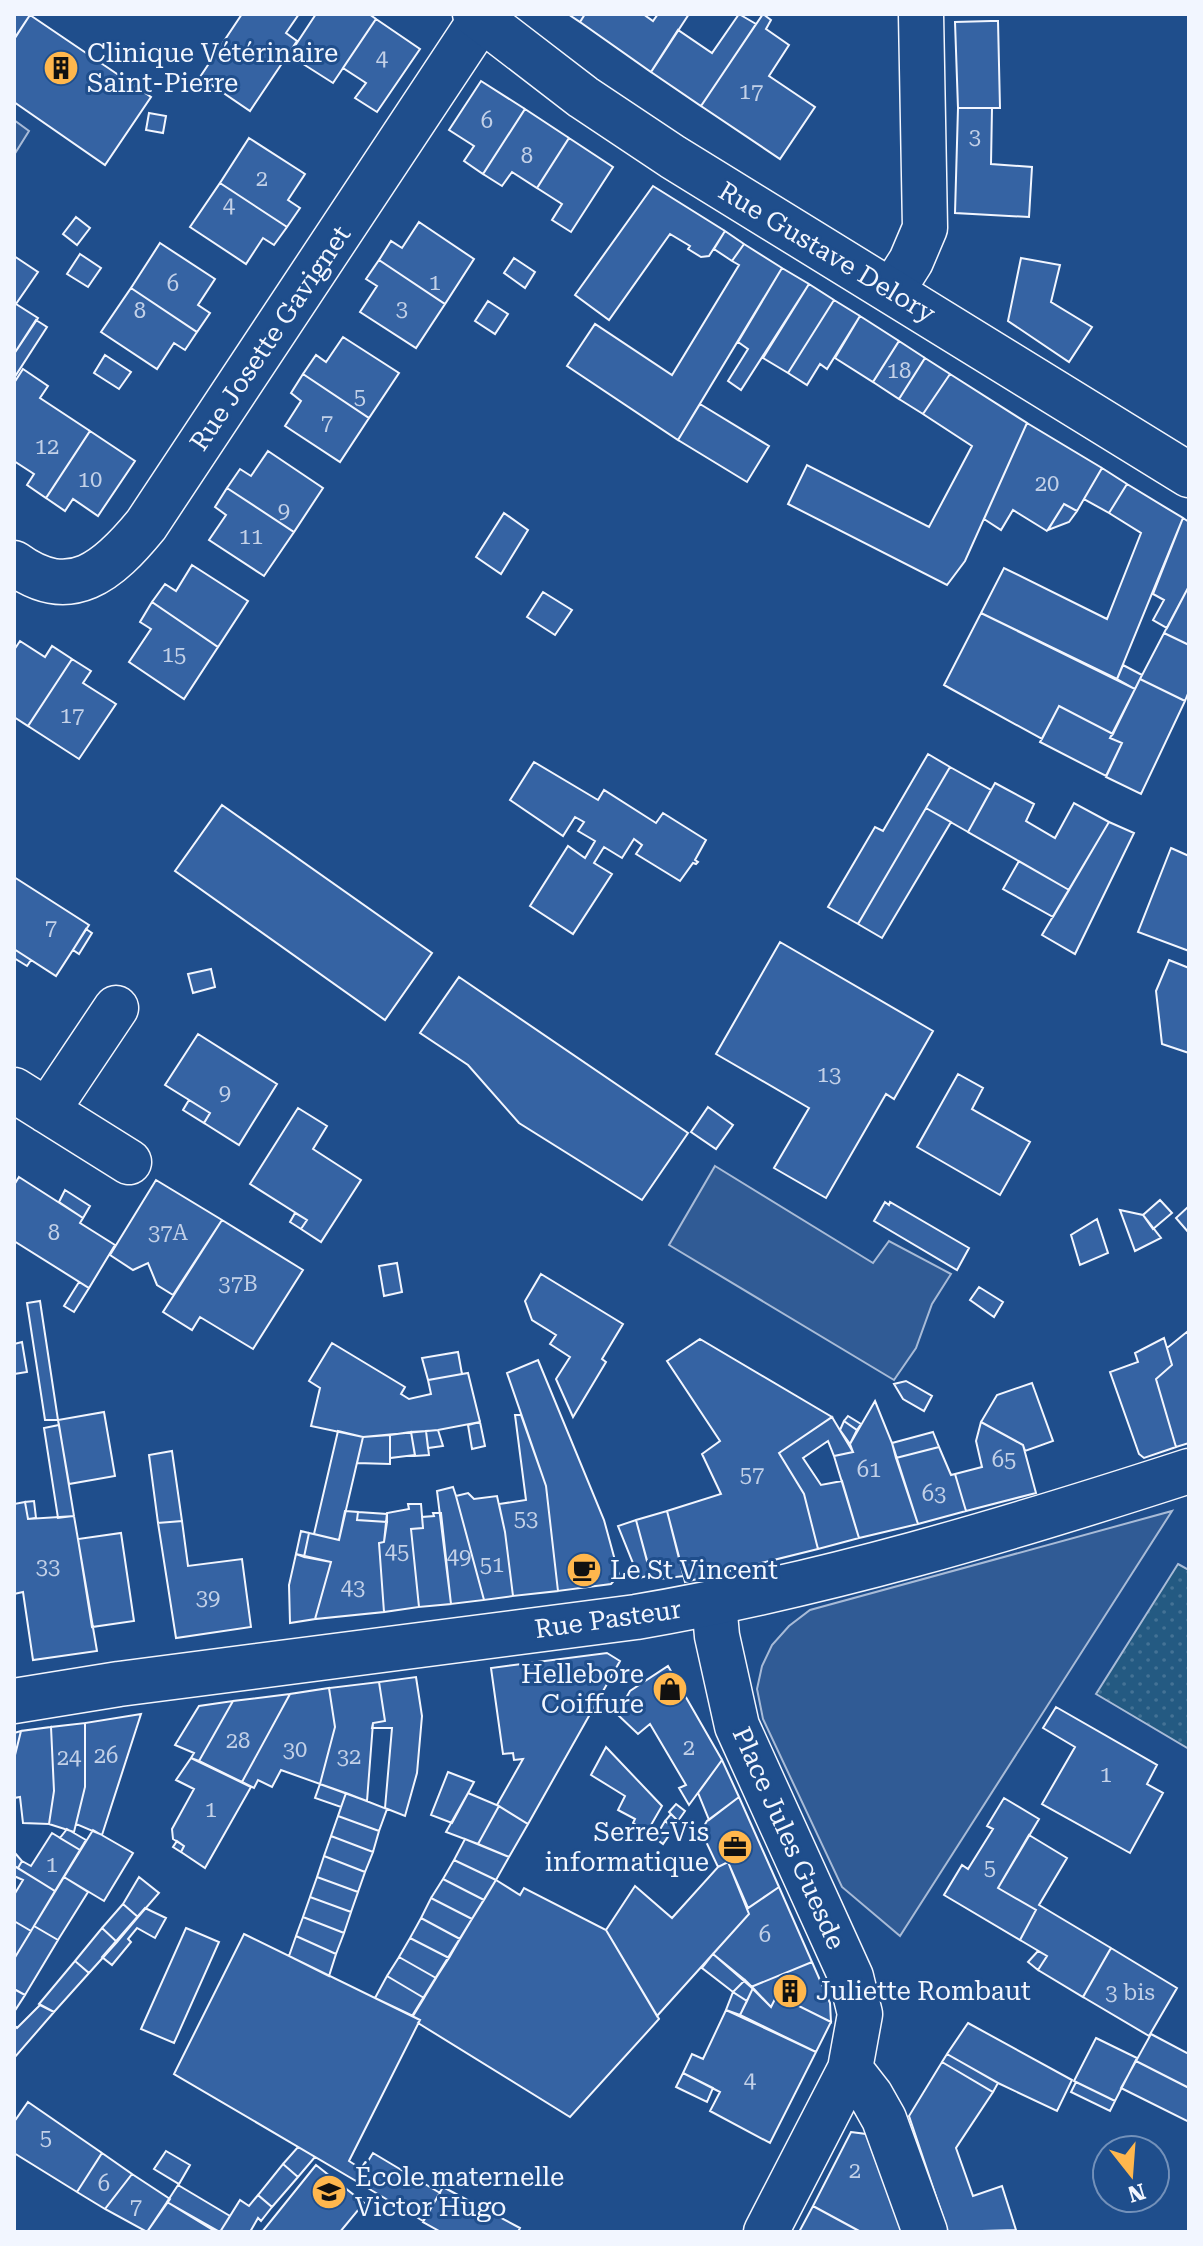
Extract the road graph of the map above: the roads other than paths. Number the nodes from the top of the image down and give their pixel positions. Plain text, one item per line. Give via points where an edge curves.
1 (921, 14) edge
2 (478, 16) edge
3 (892, 291) junction
4 (1189, 475) edge
5 (14, 563) edge
6 (116, 1008) dead end
7 (31, 1101) edge
8 (129, 1162) dead end
9 (1189, 1471) edge
10 (714, 1603) junction
11 (14, 1701) edge
12 (850, 2069) junction
13 (766, 2232) edge
14 (925, 2232) edge

1 - 3 street via 925,228
2 - 3 street, Rue Gustave Delory via 625,126
2 - 5 street, Rue Josette Gavignet via 146,525 104,569 86,578 40,578
3 - 4 street, Rue Gustave Delory
6 - 7 street
7 - 8 street
9 - 10 street, Rue Pasteur via 942,1547
10 - 11 street, Rue Pasteur
10 - 12 street, Place Jules Guesde via 737,1726 851,1977 860,2014
12 - 13 street, Place Jules Guesde
12 - 14 street via 884,2119

